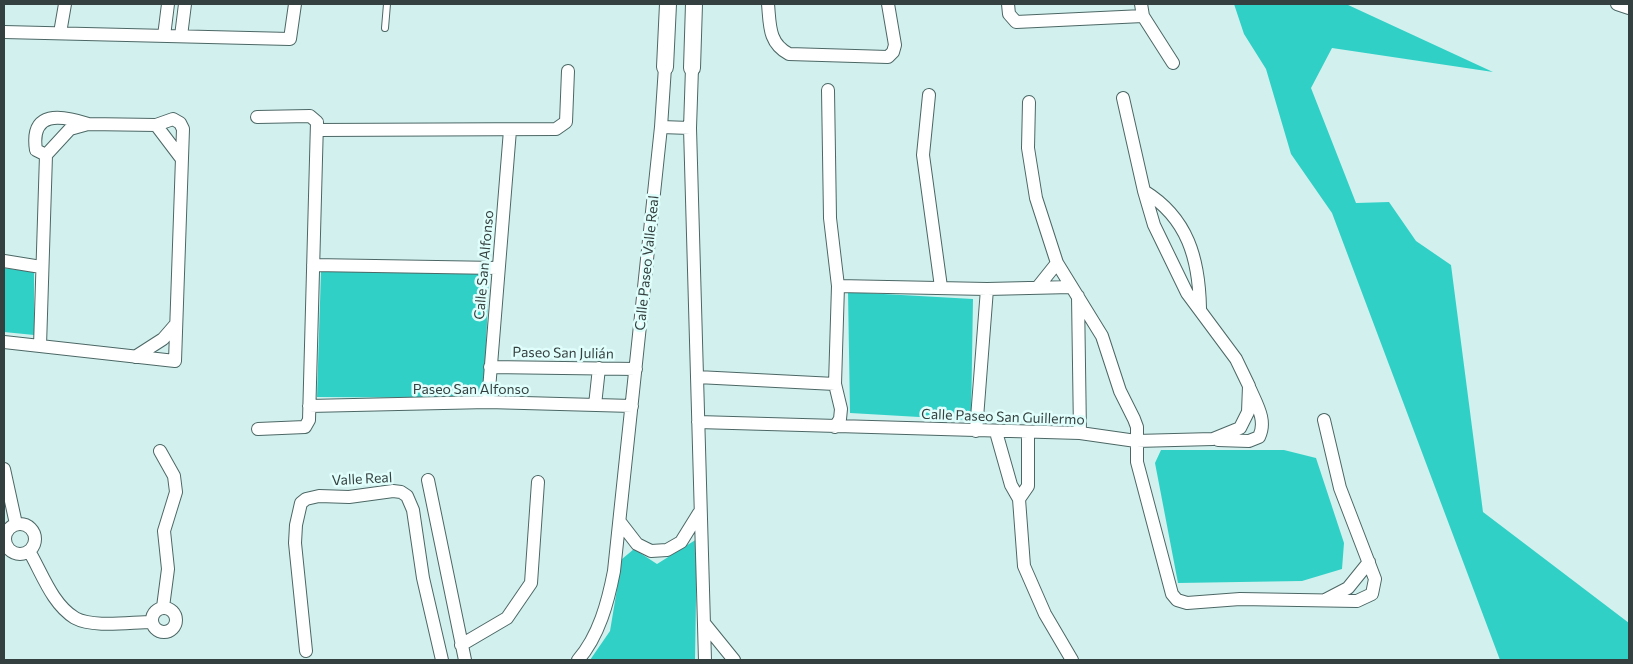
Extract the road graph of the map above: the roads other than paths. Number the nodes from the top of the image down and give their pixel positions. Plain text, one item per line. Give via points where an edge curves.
1 (65, 4) edge
2 (168, 4) edge
3 (185, 4) edge
4 (295, 4) edge
5 (387, 4) edge
6 (668, 4) edge
7 (674, 4) edge
8 (693, 4) edge
9 (768, 4) edge
10 (888, 4) edge
11 (1008, 4) edge
12 (1617, 4) edge
13 (1629, 8) edge
14 (1142, 10) edge
15 (385, 28) dead end
16 (4, 32) edge
17 (60, 32) junction
18 (164, 36) junction
19 (181, 36) junction
20 (665, 60) junction
21 (692, 60) junction
22 (1172, 63) dead end
23 (568, 71) dead end
24 (828, 90) dead end
25 (929, 95) dead end
26 (1123, 98) dead end
27 (1030, 102) dead end
28 (257, 117) dead end
29 (88, 124) junction
30 (156, 125) junction
31 (661, 127) junction
32 (690, 128) junction
33 (317, 130) junction
34 (510, 130) junction
35 (46, 154) junction
36 (181, 158) junction
37 (1144, 191) junction
38 (4, 261) edge
39 (1057, 263) junction
40 (313, 266) junction
41 (41, 267) junction
42 (498, 268) junction
43 (838, 286) junction
44 (941, 287) junction
45 (1037, 288) junction
46 (987, 289) junction
47 (1074, 292) junction
48 (1200, 308) junction
49 (176, 324) junction
50 (4, 342) edge
51 (40, 346) junction
52 (135, 357) junction
53 (490, 367) junction
54 (599, 368) junction
55 (636, 368) junction
56 (697, 377) junction
57 (835, 384) junction
58 (1249, 386) junction
59 (488, 402) junction
60 (595, 405) junction
61 (309, 406) junction
62 (632, 406) junction
63 (1324, 420) dead end
64 (698, 422) junction
65 (835, 427) junction
66 (258, 429) dead end
67 (976, 431) junction
68 (996, 432) junction
69 (1028, 432) junction
70 (1080, 433) junction
71 (1213, 439) junction
72 (1136, 441) junction
73 (160, 452) dead end
74 (4, 469) edge
75 (428, 480) dead end
76 (538, 482) dead end
77 (1020, 499) junction
78 (699, 514) junction
79 (620, 522) junction
80 (16, 524) junction
81 (4, 534) edge
82 (29, 551) junction
83 (8, 554) edge
84 (1369, 562) junction
85 (1324, 601) junction
86 (163, 607) junction
87 (152, 622) junction
88 (704, 623) junction
89 (461, 645) junction
90 (306, 651) dead end
91 (442, 660) edge
92 (464, 660) edge
93 (578, 660) edge
94 (705, 660) edge
95 (734, 660) edge
96 (1072, 660) edge

1 - 17 street
2 - 18 street
3 - 19 street
4 - 19 street via 290,39
5 - 15 lane
6 - 20 street, Calle Paseo Valle Real
7 - 8 street
8 - 21 street
9 - 10 street via 774,42 778,49 789,54 888,57 895,45
11 - 14 street via 1009,14 1016,22
12 - 13 street
14 - 22 street
16 - 17 street
17 - 18 street
18 - 19 street
20 - 21 street via 680,51
20 - 31 street, Calle Paseo Valle Real
21 - 32 street
23 - 34 street via 564,126 556,130
24 - 43 street via 830,218
25 - 44 street via 923,155
26 - 37 street
27 - 39 street via 1028,148 1036,198
28 - 33 street via 310,116 317,122
29 - 30 street
29 - 35 street via 70,129
29 - 35 street via 66,116 51,117 40,125 34,136 36,150
30 - 36 street
30 - 36 street via 173,119 180,122 183,129
31 - 32 street
31 - 55 street, Calle Paseo Valle Real
32 - 56 street
33 - 34 street
33 - 40 street
34 - 42 street, Calle San Alfonso
35 - 41 street
36 - 49 street
37 - 48 street via 1154,225 1179,279
37 - 48 street via 1166,206 1191,248 1198,268
38 - 41 street
39 - 45 street
39 - 47 street
40 - 42 street
40 - 61 street
41 - 51 street
42 - 53 street, Calle San Alfonso
43 - 44 street
43 - 57 street
44 - 46 street
45 - 46 street
45 - 47 street
46 - 67 street
47 - 70 street
47 - 72 street via 1102,336 1120,391 1137,427
48 - 58 street via 1236,359
49 - 52 street via 163,339
49 - 52 street via 175,361
50 - 51 street
51 - 52 street
53 - 54 street, Paseo San Julián
53 - 59 street, Calle San Alfonso
54 - 55 street, Paseo San Julián
54 - 60 street
55 - 62 street, Calle Paseo Valle Real
56 - 57 street
56 - 64 street
57 - 65 street via 840,419
58 - 71 street via 1248,412 1240,428
58 - 71 street, Calle Paseo San Guillermo via 1262,418 1263,429 1259,437 1249,441
59 - 60 street, Paseo San Alfonso
59 - 61 street, Paseo San Alfonso
60 - 62 street, Paseo San Alfonso
61 - 66 street via 306,427
62 - 79 street, Calle Paseo Valle Real
63 - 84 street via 1340,488
64 - 65 street, Calle Paseo San Guillermo
64 - 78 street
65 - 67 street, Calle Paseo San Guillermo
67 - 68 street, Calle Paseo San Guillermo
68 - 69 street, Calle Paseo San Guillermo
68 - 77 street via 1011,485
69 - 70 street, Calle Paseo San Guillermo
69 - 77 street via 1028,486
70 - 72 street, Calle Paseo San Guillermo
71 - 72 street, Calle Paseo San Guillermo
72 - 85 street via 1140,477 1172,594 1177,600 1187,603 1240,599
73 - 86 street via 174,476 176,492 164,530 168,569
74 - 80 street
75 - 89 street
76 - 89 street via 531,583 507,618
77 - 96 street via 1024,566 1045,614
78 - 79 street via 681,542 667,550 651,551 638,544
78 - 88 street
79 - 93 street, Calle Paseo Valle Real via 609,595 596,632
80 - 81 street
80 - 82 street via 26,525 33,532 35,542
81 - 83 street
82 - 83 street
82 - 87 street via 58,602 76,618 98,624
84 - 85 street via 1348,588
84 - 85 street via 1375,579 1372,594 1357,601
86 - 87 street via 153,614
86 - 87 street via 174,613 175,626 164,632 156,629
88 - 94 street
88 - 95 street
89 - 92 street
90 - 91 street, Valle Real via 296,543 301,504 312,496 393,491 401,492 411,502 423,578

